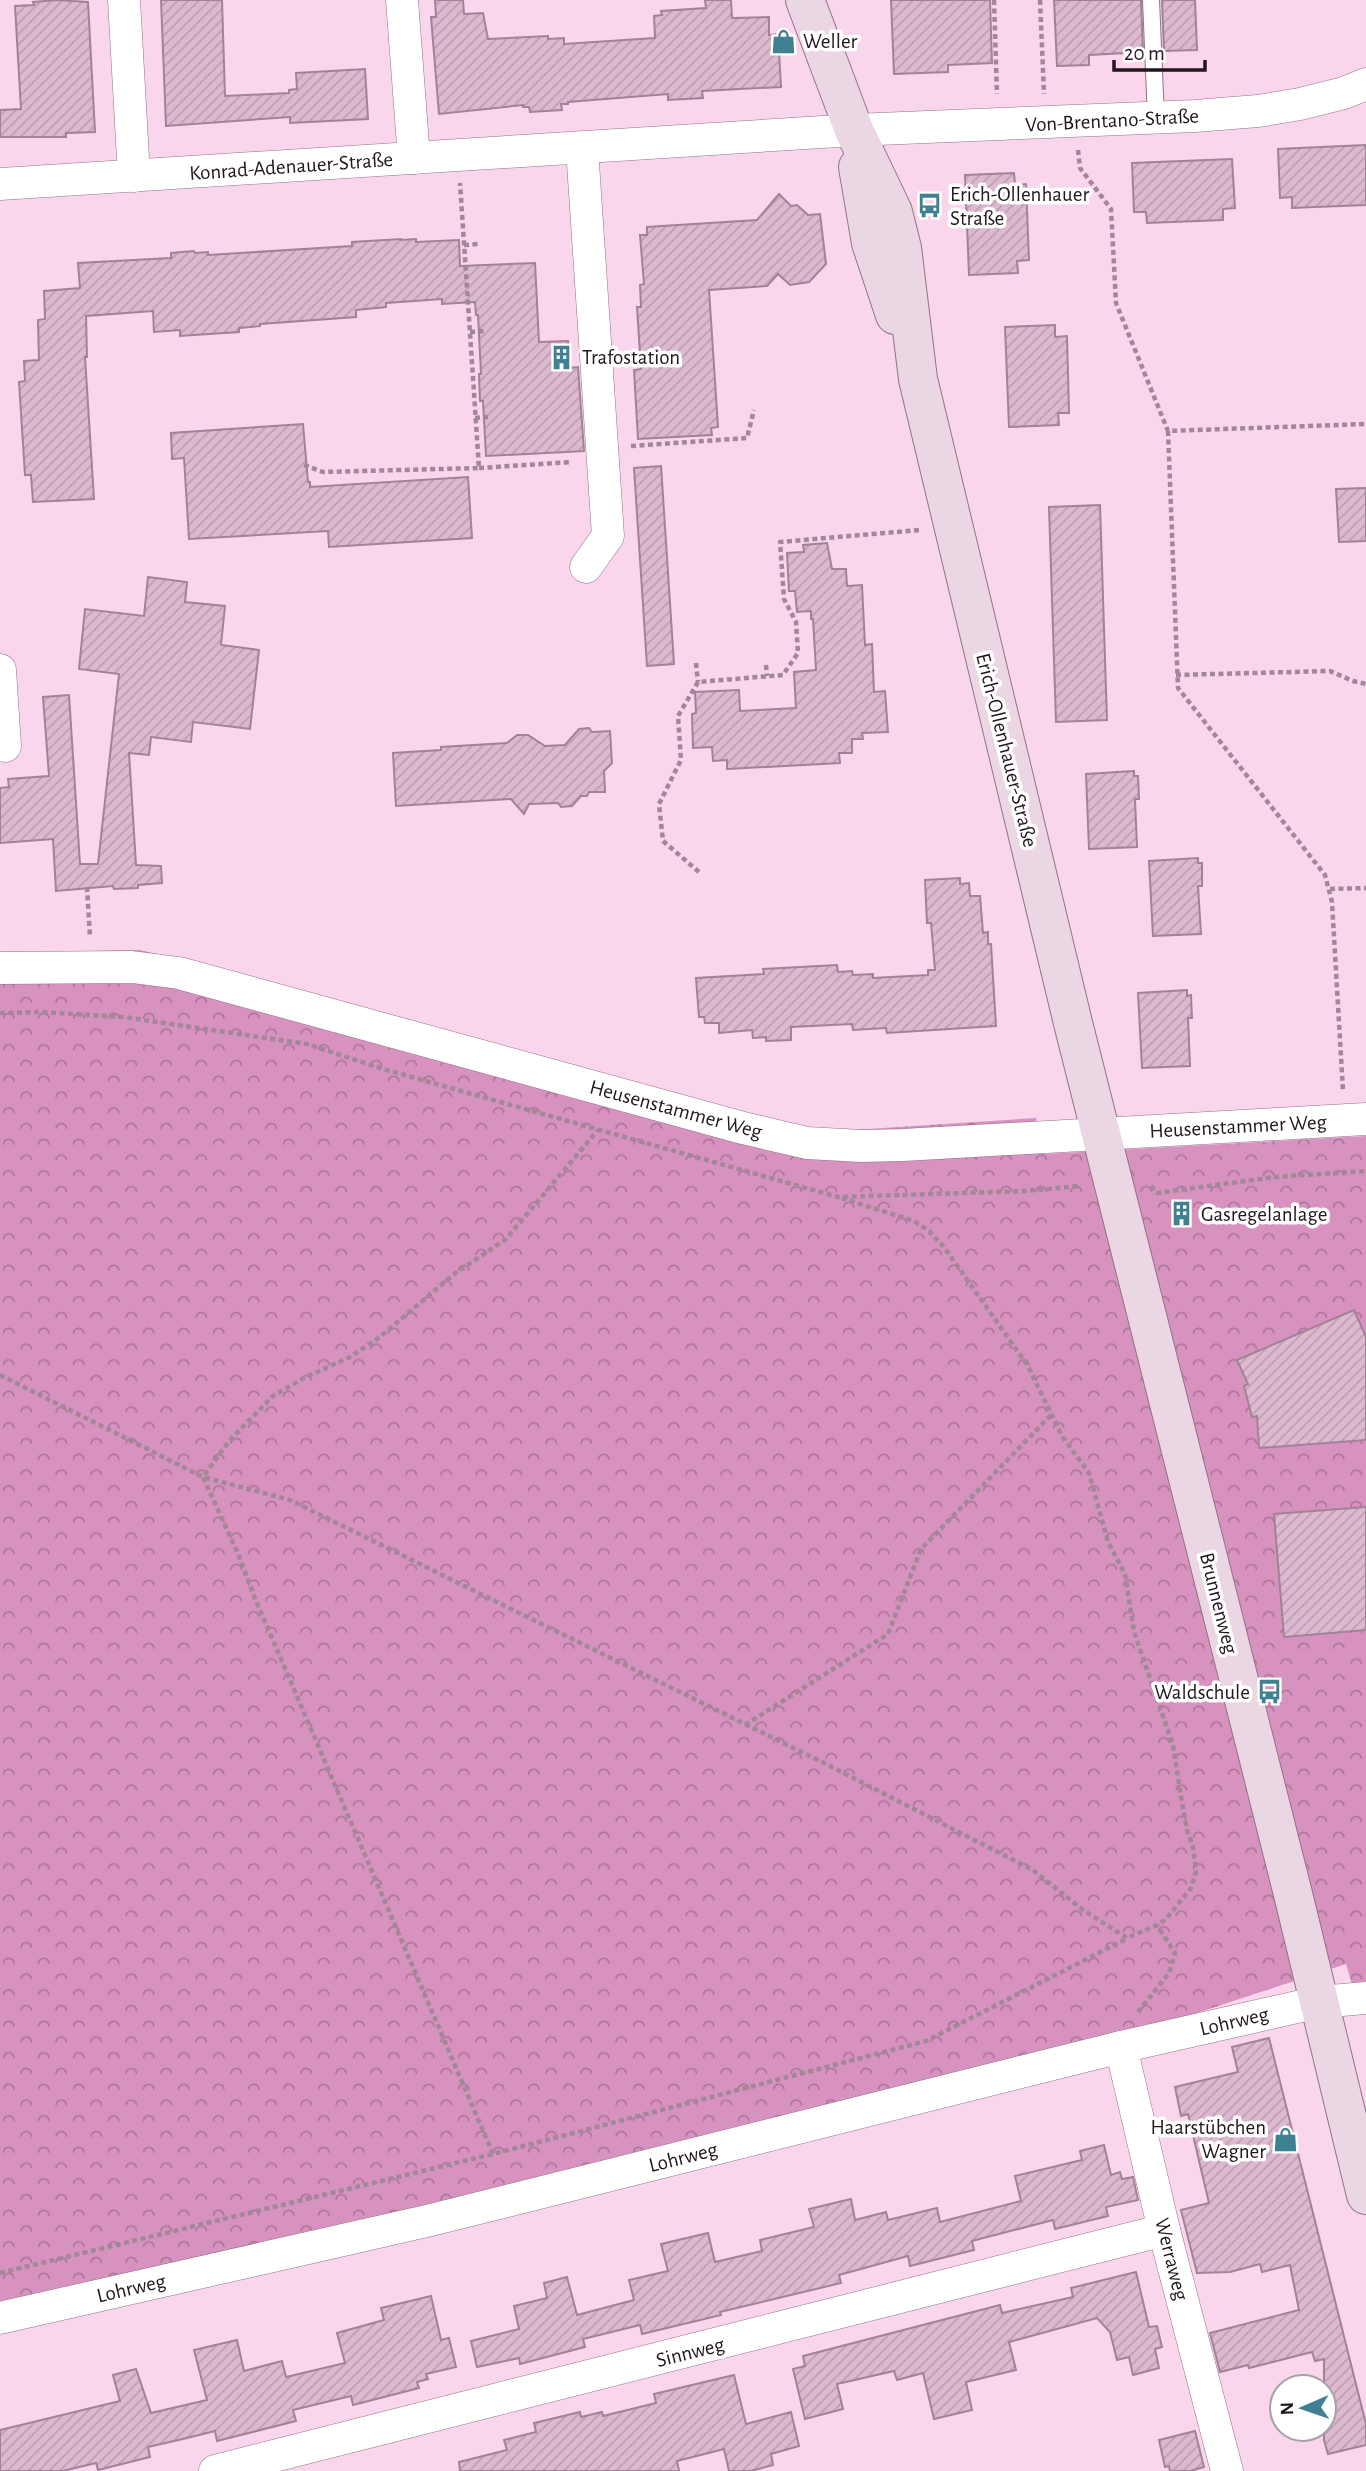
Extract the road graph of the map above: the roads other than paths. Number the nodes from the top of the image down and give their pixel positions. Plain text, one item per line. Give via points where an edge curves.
1 (124, 0) edge
2 (402, 0) edge
3 (806, 0) edge
4 (1151, 0) edge
5 (1366, 84) edge
6 (1156, 118) junction
7 (854, 130) junction
8 (582, 148) junction
9 (414, 158) junction
10 (134, 176) junction
11 (0, 184) edge
12 (586, 567) dead end
13 (0, 670) edge
14 (5, 746) dead end
15 (0, 968) edge
16 (1355, 1120) edge
17 (1100, 1134) junction
18 (1366, 1998) edge
19 (1319, 2002) junction
20 (1121, 2047) junction
21 (1366, 2195) edge
22 (1164, 2230) junction
23 (0, 2318) edge
24 (215, 2471) edge
25 (1227, 2471) edge

1 - 10 street
2 - 9 street
3 - 7 street, Erich-Ollenhauer-Straße
4 - 6 lane
5 - 6 street, Von-Brentano-Straße via 1258,111
6 - 7 street, Von-Brentano-Straße
7 - 8 street, Konrad-Adenauer-Straße
7 - 17 street, Erich-Ollenhauer-Straße via 893,212 902,248 915,366
8 - 9 street, Konrad-Adenauer-Straße
8 - 12 street via 608,536
9 - 10 street, Konrad-Adenauer-Straße
10 - 11 street, Konrad-Adenauer-Straße
13 - 14 street
15 - 17 street, Heusenstammer Weg via 156,969 208,979 807,1143 903,1145
16 - 17 street, Heusenstammer Weg
17 - 19 street, Brunnenweg
18 - 19 street, Lohrweg
19 - 20 street, Lohrweg
19 - 21 street, Brunnenweg
20 - 22 street, Werraweg
20 - 23 street, Lohrweg via 431,2220
22 - 24 street, Sinnweg
22 - 25 street, Werraweg

